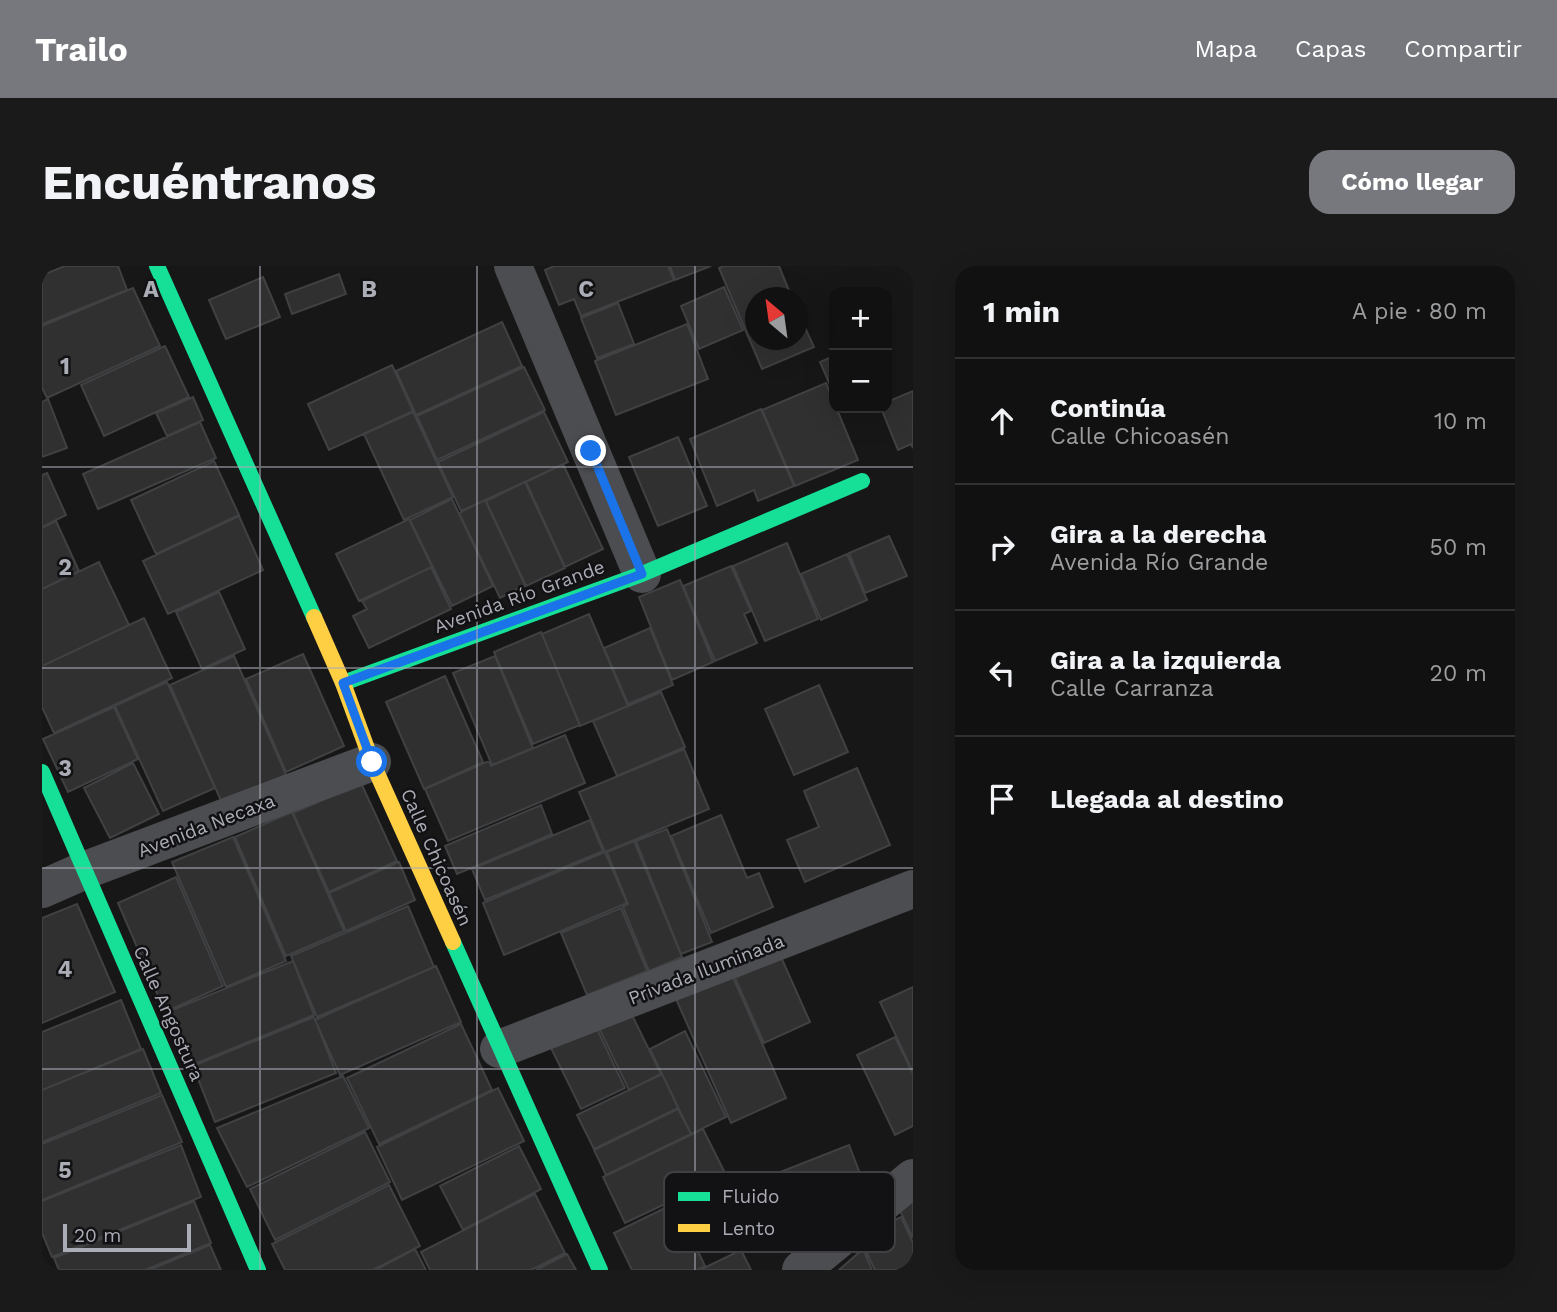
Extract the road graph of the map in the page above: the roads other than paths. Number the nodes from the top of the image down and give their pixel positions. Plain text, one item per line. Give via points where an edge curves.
1 (156, 266) edge
2 (513, 266) edge
3 (862, 481) dead end
4 (642, 574) junction
5 (343, 683) junction
6 (372, 762) junction
7 (42, 772) edge
8 (83, 871) junction
9 (42, 889) edge
10 (913, 889) edge
11 (499, 1049) junction
12 (913, 1178) edge
13 (895, 1193) edge
14 (823, 1252) edge
15 (258, 1270) edge
16 (600, 1270) edge
17 (801, 1270) edge

1 - 5 street, Calle Chicoasén
2 - 4 street
3 - 4 street, Avenida Río Grande
4 - 5 street, Avenida Río Grande
5 - 6 street, Calle Chicoasén
6 - 8 street, Avenida Necaxa
6 - 11 street, Calle Chicoasén
7 - 8 street, Calle Angostura
8 - 9 street, Avenida Necaxa
8 - 15 street, Calle Angostura
10 - 11 street, Privada Iluminada
11 - 16 street, Calle Chicoasén
12 - 13 street
14 - 17 street

